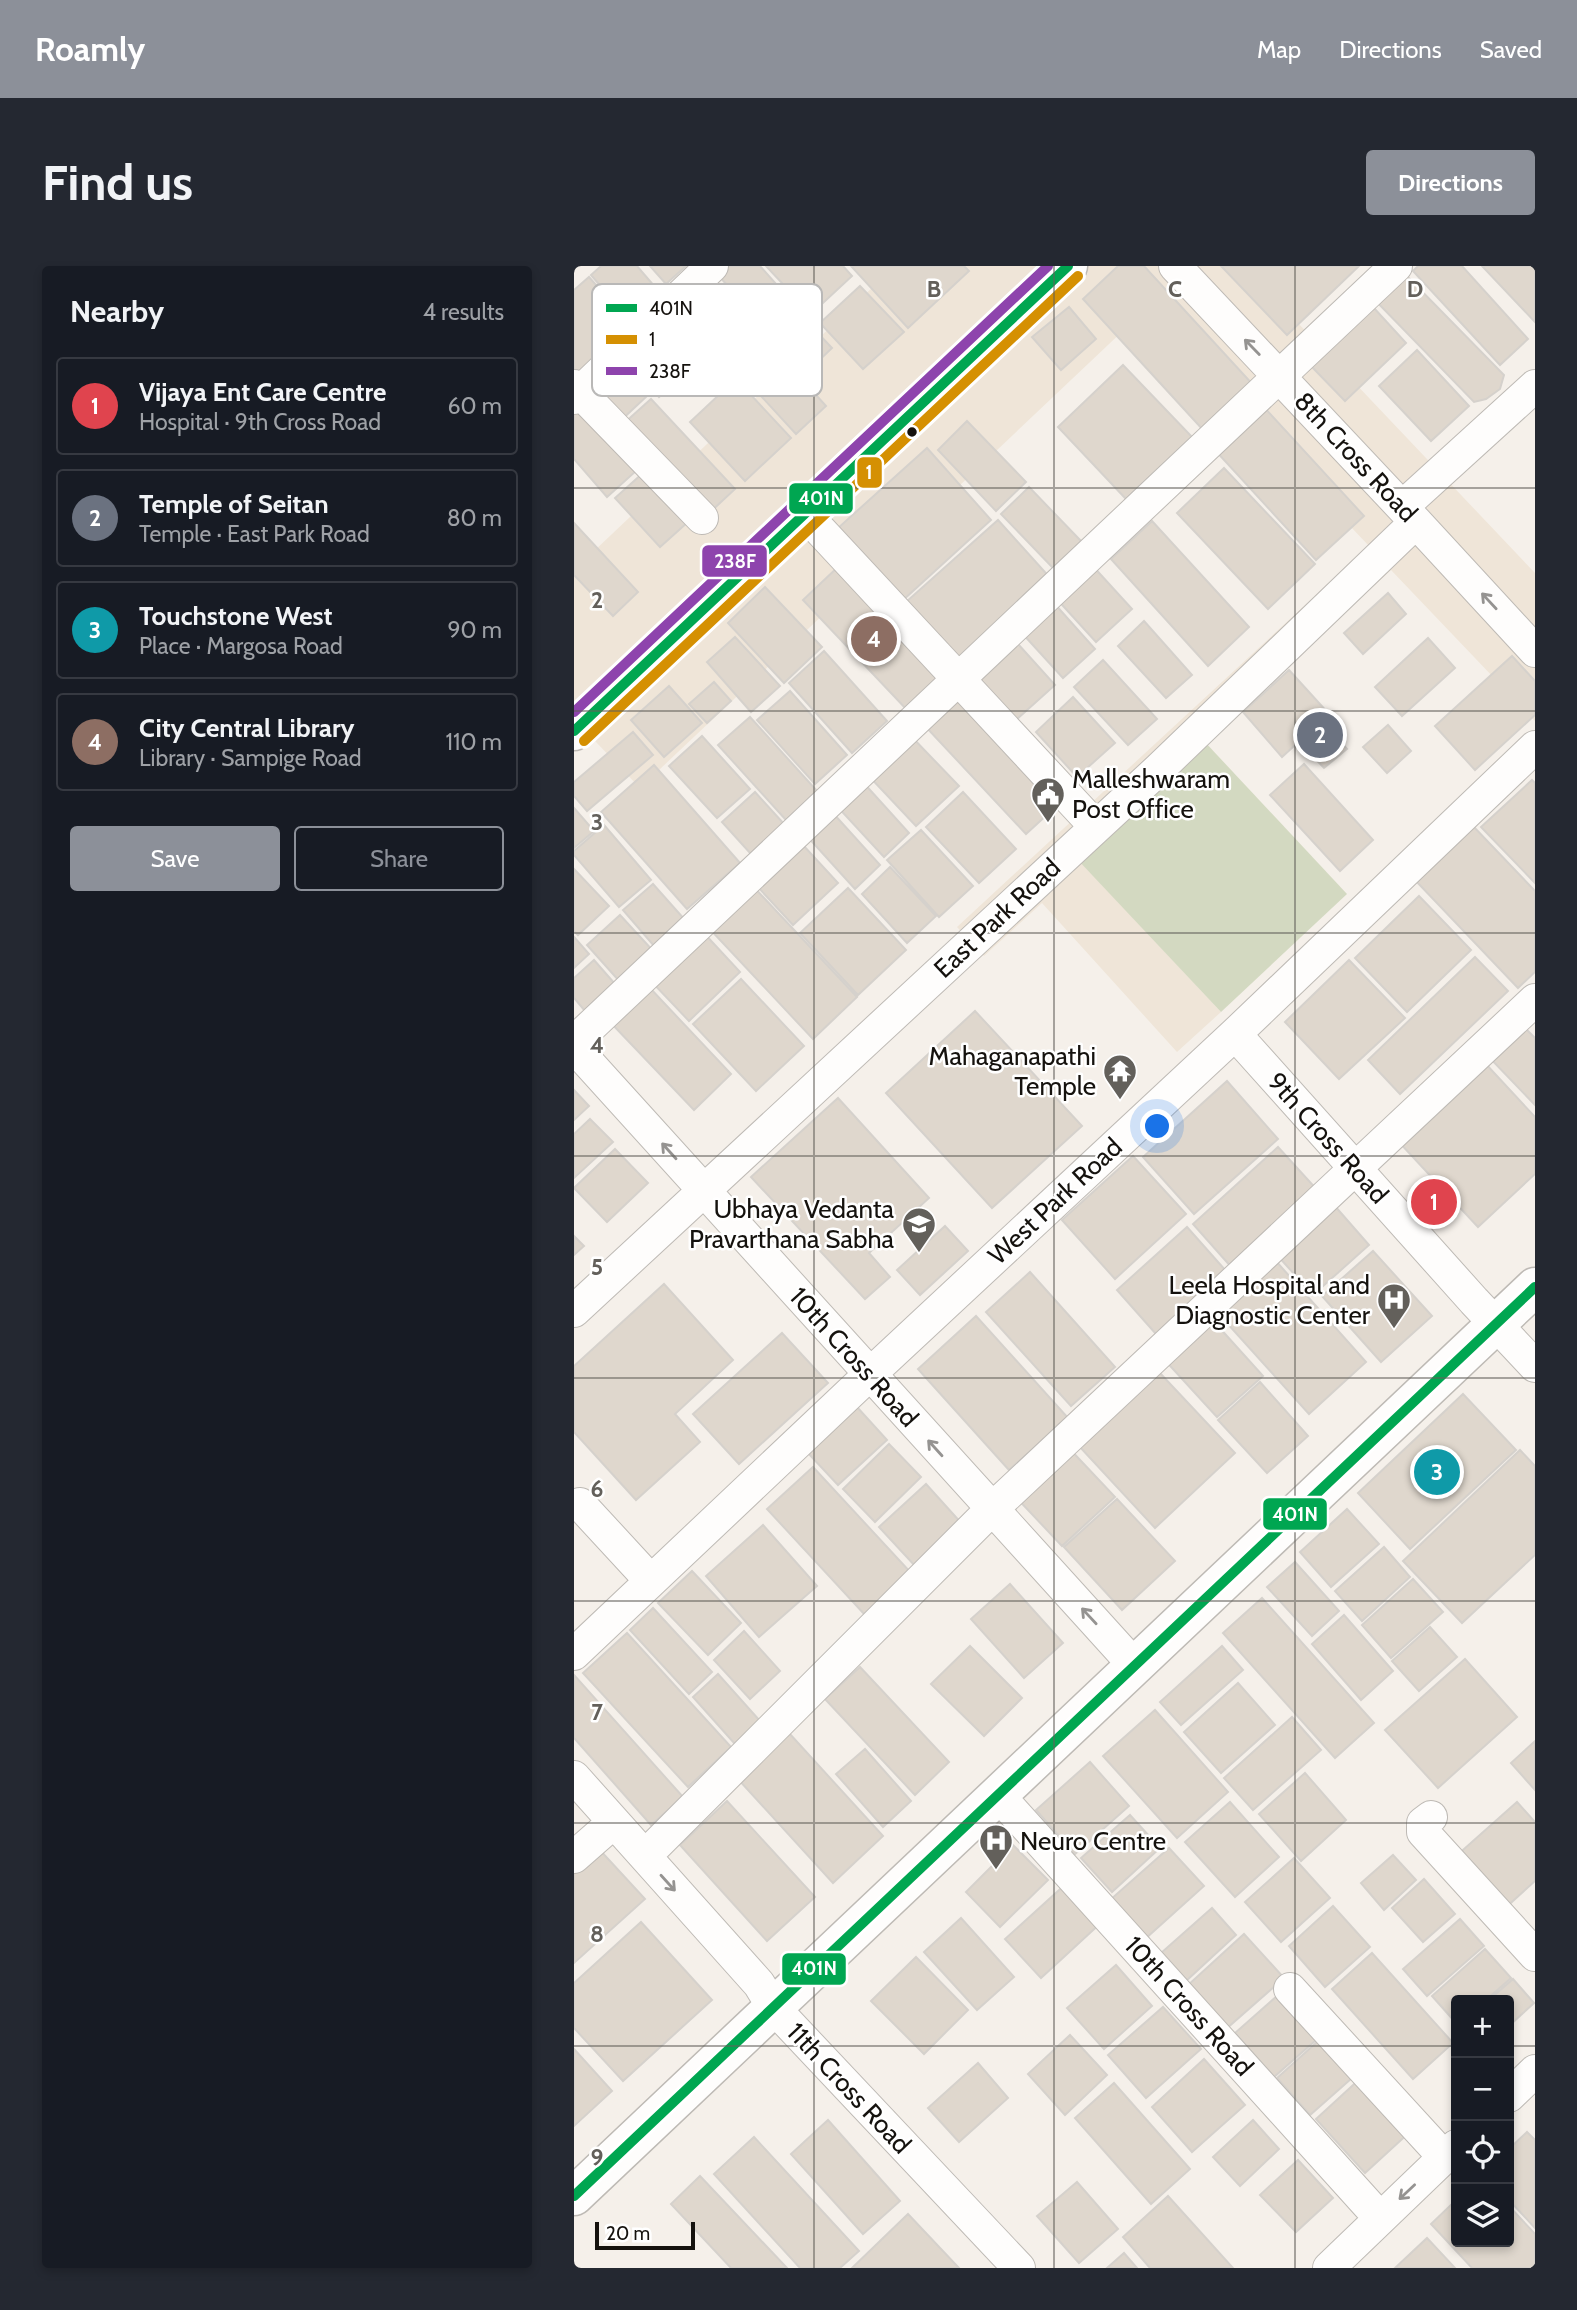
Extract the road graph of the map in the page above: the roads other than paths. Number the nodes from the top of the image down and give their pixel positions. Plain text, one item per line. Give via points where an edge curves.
1 (712, 266) edge
2 (1068, 266) edge
3 (1175, 266) edge
4 (1396, 266) edge
5 (693, 284) edge
6 (1279, 376) junction
7 (592, 377) edge
8 (1535, 386) edge
9 (576, 392) edge
10 (805, 514) junction
11 (1409, 514) junction
12 (702, 518) dead end
13 (1535, 651) edge
14 (960, 678) junction
15 (574, 731) edge
16 (1535, 747) edge
17 (1096, 827) junction
18 (1535, 1000) edge
19 (1235, 1034) junction
20 (574, 1045) edge
21 (1356, 1170) junction
22 (704, 1189) junction
23 (1535, 1287) edge
24 (574, 1311) edge
25 (1496, 1324) junction
26 (1535, 1366) edge
27 (869, 1375) junction
28 (580, 1504) dead end
29 (991, 1510) junction
30 (651, 1581) junction
31 (574, 1654) edge
32 (1135, 1666) junction
33 (574, 1777) edge
34 (998, 1795) junction
35 (1431, 1817) dead end
36 (614, 1822) junction
37 (645, 1856) junction
38 (574, 1857) edge
39 (1535, 1955) edge
40 (1290, 1989) dead end
41 (773, 2007) junction
42 (1535, 2071) edge
43 (1514, 2091) edge
44 (1450, 2151) edge
45 (574, 2196) edge
46 (1380, 2218) junction
47 (1019, 2268) edge
48 (1329, 2268) edge

1 - 5 street
2 - 10 main road
6 -> 3 street, 8th Cross Road
4 - 6 street
6 - 11 street, 8th Cross Road
6 - 14 street
7 - 9 street
8 - 11 street, East Park Road
9 - 12 street
10 - 14 street
10 - 15 main road
13 -> 11 street, 8th Cross Road
11 - 17 street, East Park Road
14 - 17 street
14 - 20 street
16 - 19 street, West Park Road
17 - 22 street, East Park Road
18 - 21 street
19 - 21 street, 9th Cross Road
19 - 27 street, West Park Road
22 -> 20 street, 10th Cross Road
21 - 25 street, 9th Cross Road
21 - 29 street
22 - 24 street, East Park Road
22 - 27 street, 10th Cross Road
23 - 25 main road
25 - 26 street, 9th Cross Road
25 - 32 main road
29 -> 27 street, 10th Cross Road
27 - 30 street, West Park Road
28 - 30 street
32 -> 29 street, 10th Cross Road
29 - 37 street
30 - 31 street, West Park Road
32 - 34 main road
33 - 36 street, 11th Cross Road
34 - 41 main road
34 - 46 street, 10th Cross Road
35 - 39 street via 1423,1823 1423,1832
36 - 37 street, 11th Cross Road
36 - 38 street
37 -> 41 street, 11th Cross Road via 759,1984
40 - 44 street
41 - 45 main road
41 - 47 street, 11th Cross Road
42 - 43 street
44 -> 46 street
46 - 48 street

